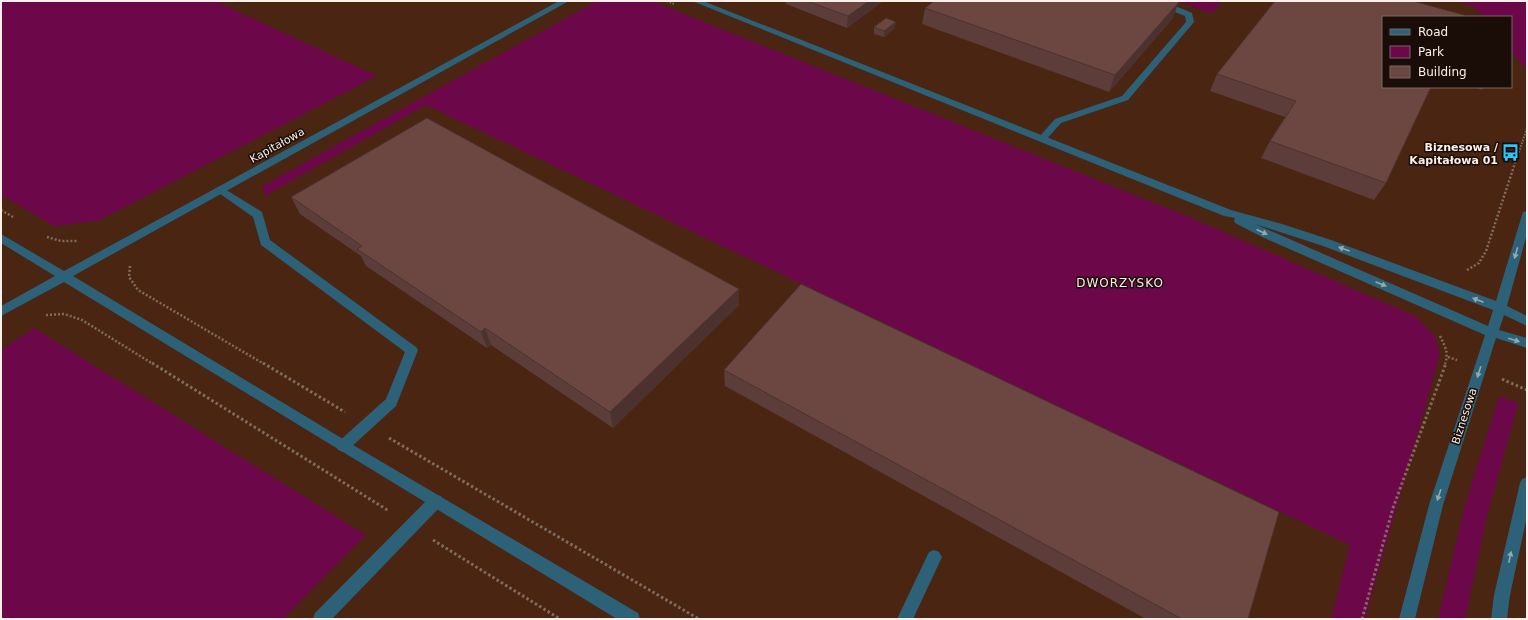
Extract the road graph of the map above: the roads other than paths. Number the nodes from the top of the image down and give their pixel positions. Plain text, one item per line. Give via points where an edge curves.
1 (565, 1) edge
2 (696, 1) edge
3 (1150, 1) edge
4 (1042, 139) junction
5 (220, 189) junction
6 (1228, 213) junction
7 (1527, 215) edge
8 (1, 238) edge
9 (62, 276) junction
10 (1500, 308) junction
11 (1, 312) edge
12 (1527, 321) edge
13 (1491, 332) junction
14 (1527, 343) edge
15 (344, 446) junction
16 (1527, 483) edge
17 (436, 501) junction
18 (934, 557) dead end
19 (321, 619) edge
20 (632, 619) edge
21 (905, 619) edge
22 (1407, 619) edge
23 (1498, 619) edge

1 - 5 street, Kapitałowa
2 - 4 street
3 - 4 street via 1188,15 1190,22 1125,98 1058,121
4 - 6 street
5 - 9 street, Kapitałowa
5 - 15 street via 258,215 265,242 412,350 391,402
10 -> 6 street via 1320,240
6 -> 13 street via 1266,234
7 -> 10 street, Biznesowa
8 - 9 street
9 - 11 street, Kapitałowa
9 - 15 street
10 - 12 street
10 - 13 street, Biznesowa
13 -> 14 street
13 -> 22 street, Biznesowa via 1436,505
15 - 17 street
23 -> 16 street
17 - 19 street
17 - 20 street
18 - 21 street

